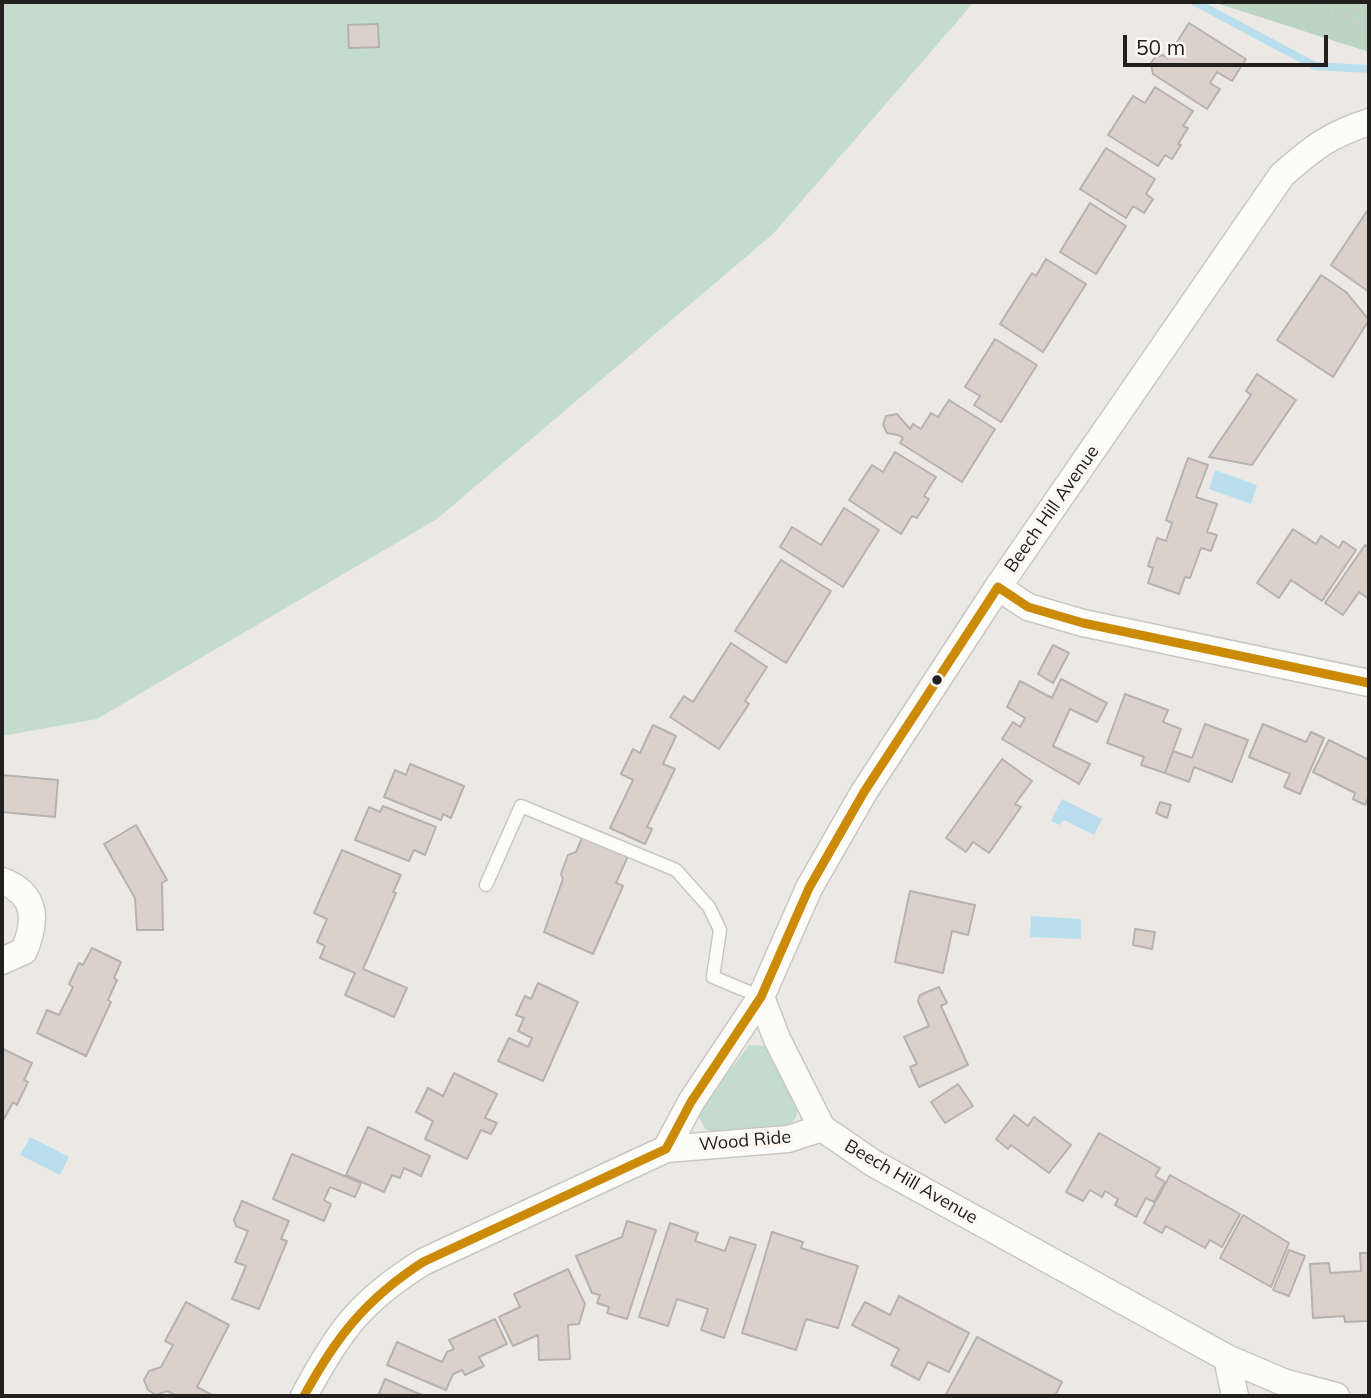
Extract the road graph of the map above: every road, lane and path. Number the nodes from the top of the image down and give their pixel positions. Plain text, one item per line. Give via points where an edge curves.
1 (1319, 2) edge
2 (1369, 28) edge
3 (1369, 122) edge
4 (998, 587) junction
5 (1369, 683) edge
6 (2, 881) edge
7 (486, 885) dead end
8 (2, 961) edge
9 (761, 997) junction
10 (822, 1128) junction
11 (666, 1149) junction
12 (1227, 1358) junction
13 (304, 1396) edge
14 (1235, 1396) edge
15 (1336, 1396) edge

1 - 2 path
3 - 4 street, Beech Hill Avenue via 1336,132 1282,175
4 - 5 street via 1028,607 1083,623
4 - 9 street, Beech Hill Avenue via 864,792 809,887
6 - 8 street via 18,887 30,905 34,926 24,951
7 - 9 lane via 521,806 676,870 709,907 720,930 713,977
9 - 10 street, Beech Hill Avenue via 777,1040
9 - 11 street, Wood Ride via 691,1102
10 - 11 street, Wood Ride via 788,1139
10 - 12 street, Beech Hill Avenue via 873,1163
11 - 13 street, Wood Ride via 423,1262 389,1283 334,1340
12 - 14 street
12 - 15 street, Beech Hill Avenue via 1283,1382

